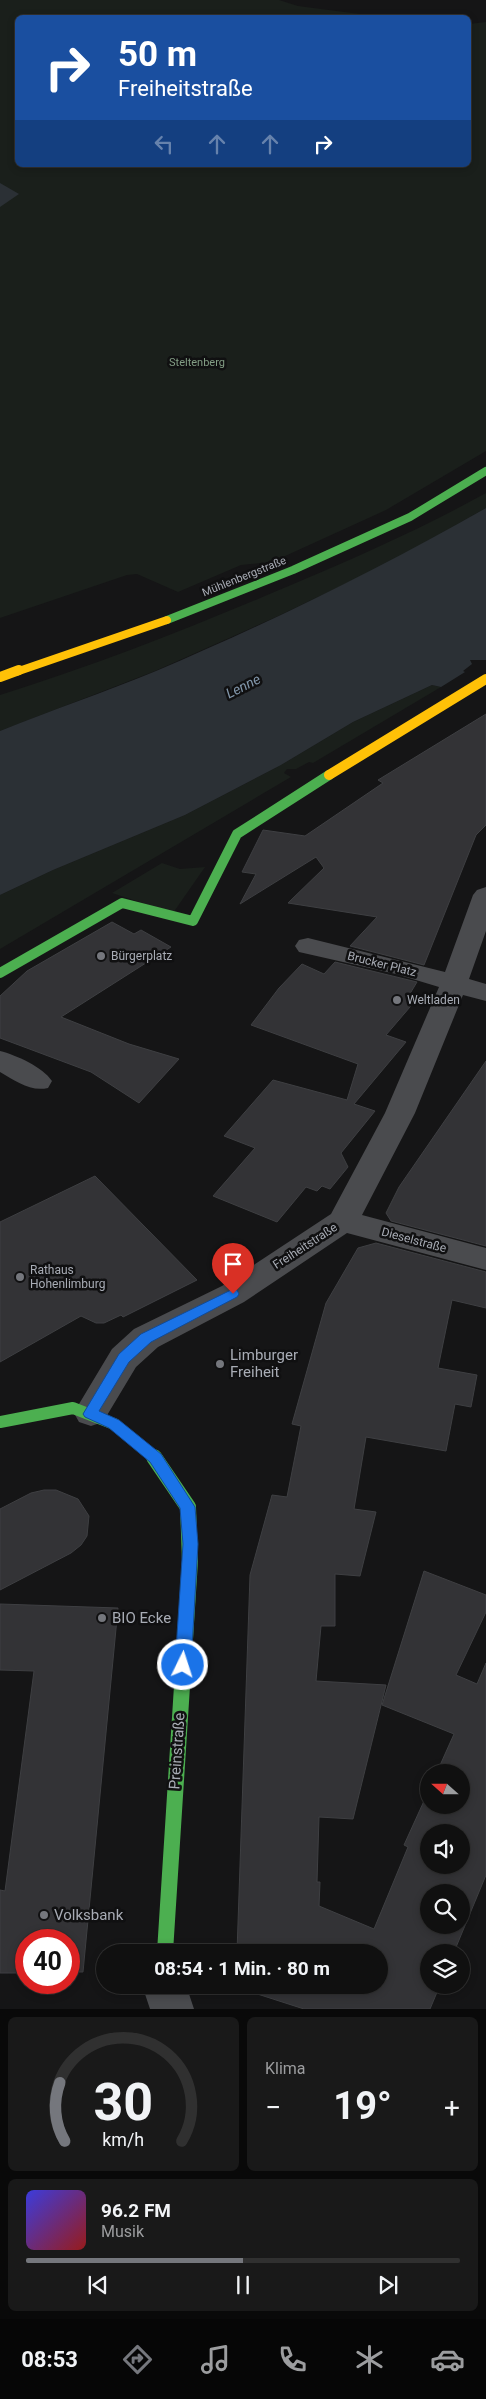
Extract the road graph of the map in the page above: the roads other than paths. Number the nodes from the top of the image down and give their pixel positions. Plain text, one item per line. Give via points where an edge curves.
1 (486, 470) edge
2 (0, 678) edge
3 (486, 679) edge
4 (486, 895) edge
5 (308, 946) dead end
6 (0, 973) edge
7 (454, 983) junction
8 (486, 993) edge
9 (0, 1060) edge
10 (38, 1081) dead end
11 (343, 1221) junction
12 (486, 1259) edge
13 (90, 1414) junction
14 (0, 1422) edge
15 (166, 1944) edge
16 (167, 1994) edge
17 (172, 2009) edge

1 - 2 street, Mühlenbergstraße via 410,517 293,570 169,619
3 - 6 street via 237,834 194,921 122,903
4 - 7 street, Freiheitstraße
5 - 7 street, Brucker Platz
7 - 8 street, Brucker Platz
7 - 11 street, Freiheitstraße via 400,1114
9 - 10 street
11 - 12 street, Dieselstraße
11 - 13 street, Freiheitstraße via 233,1294 146,1338 124,1358
13 - 14 street via 73,1408
13 - 15 street, Preinstraße via 114,1424 156,1458 188,1507 190,1561
16 - 17 street

